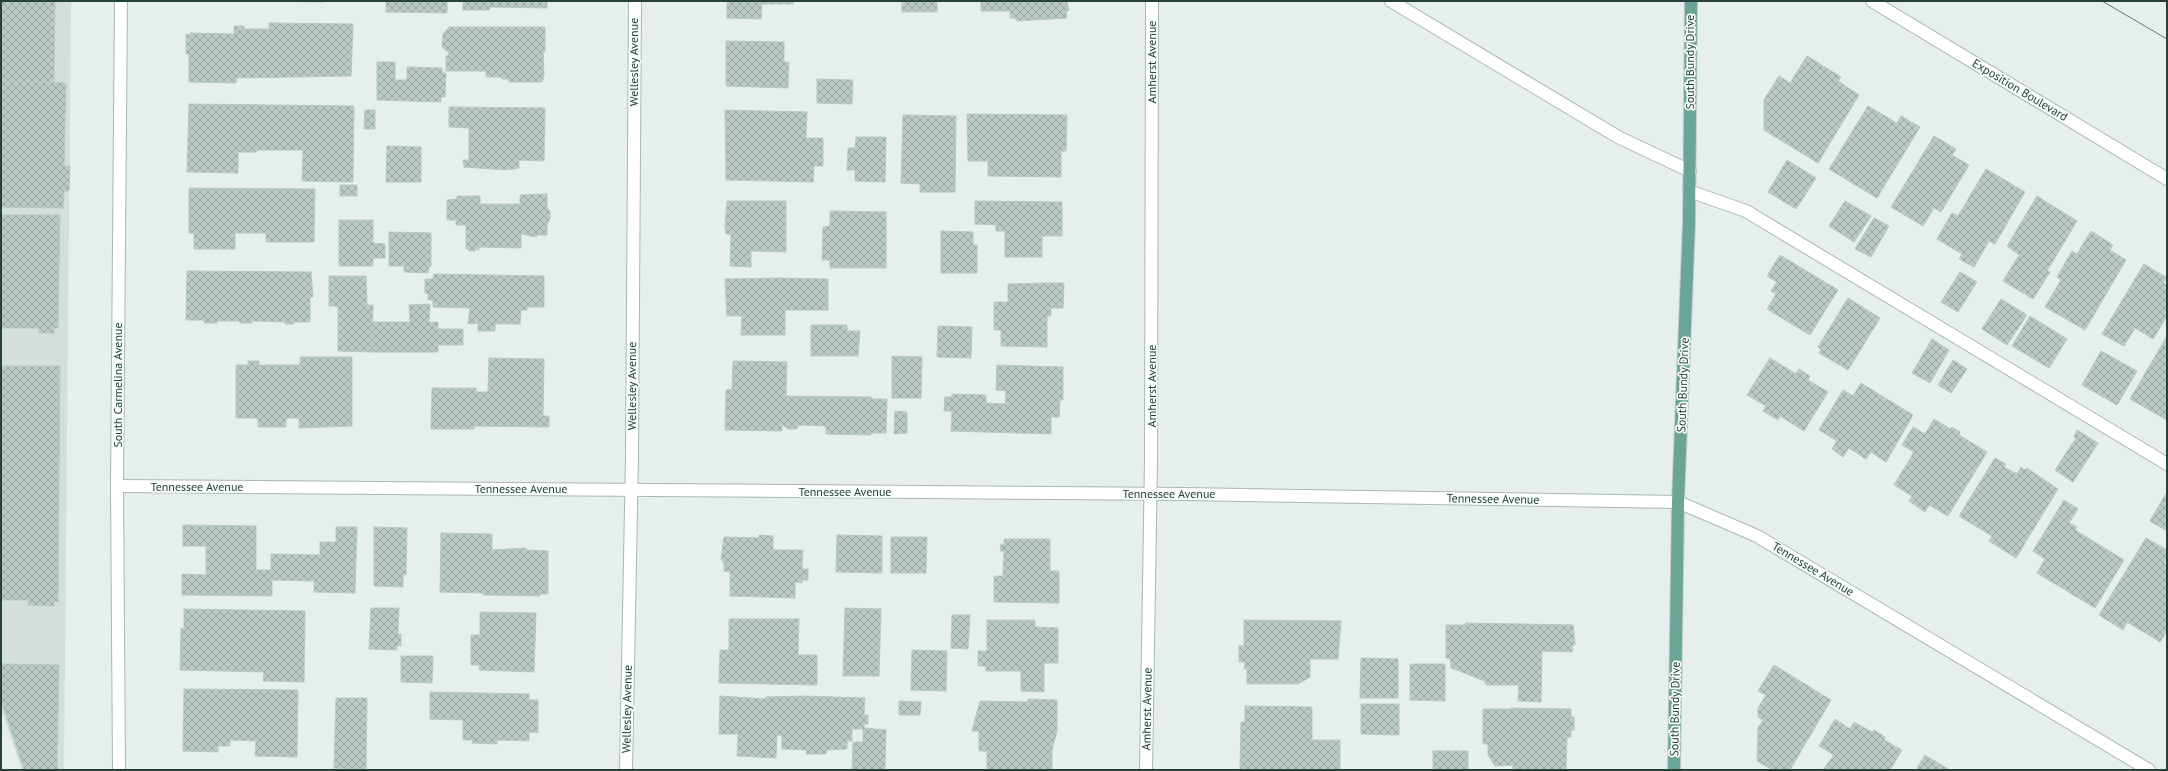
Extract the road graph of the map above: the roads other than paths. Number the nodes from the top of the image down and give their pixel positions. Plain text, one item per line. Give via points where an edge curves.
1 (121, 1) edge
2 (635, 1) edge
3 (1152, 1) edge
4 (1391, 1) edge
5 (1691, 1) edge
6 (1872, 1) edge
7 (1690, 170) junction
8 (2167, 179) edge
9 (1689, 191) junction
10 (2167, 464) edge
11 (117, 486) junction
12 (631, 491) junction
13 (1151, 495) junction
14 (1678, 502) junction
15 (119, 770) edge
16 (626, 770) edge
17 (1146, 770) edge
18 (1674, 770) edge
19 (2149, 770) edge

1 - 11 street, South Carmelina Avenue
2 - 12 street, Wellesley Avenue
3 - 13 street, Amherst Avenue
4 - 7 street via 1618,137
5 - 7 main road, South Bundy Drive
6 - 8 street, Exposition Boulevard
7 - 9 main road, South Bundy Drive
9 - 10 street via 1746,211
9 - 14 main road, South Bundy Drive
11 - 12 street, Tennessee Avenue
11 - 15 street, South Carmelina Avenue
12 - 13 street, Tennessee Avenue
12 - 16 street, Wellesley Avenue
13 - 14 street, Tennessee Avenue
13 - 17 street, Amherst Avenue
14 - 18 main road, South Bundy Drive
14 - 19 street, Tennessee Avenue via 1757,536

